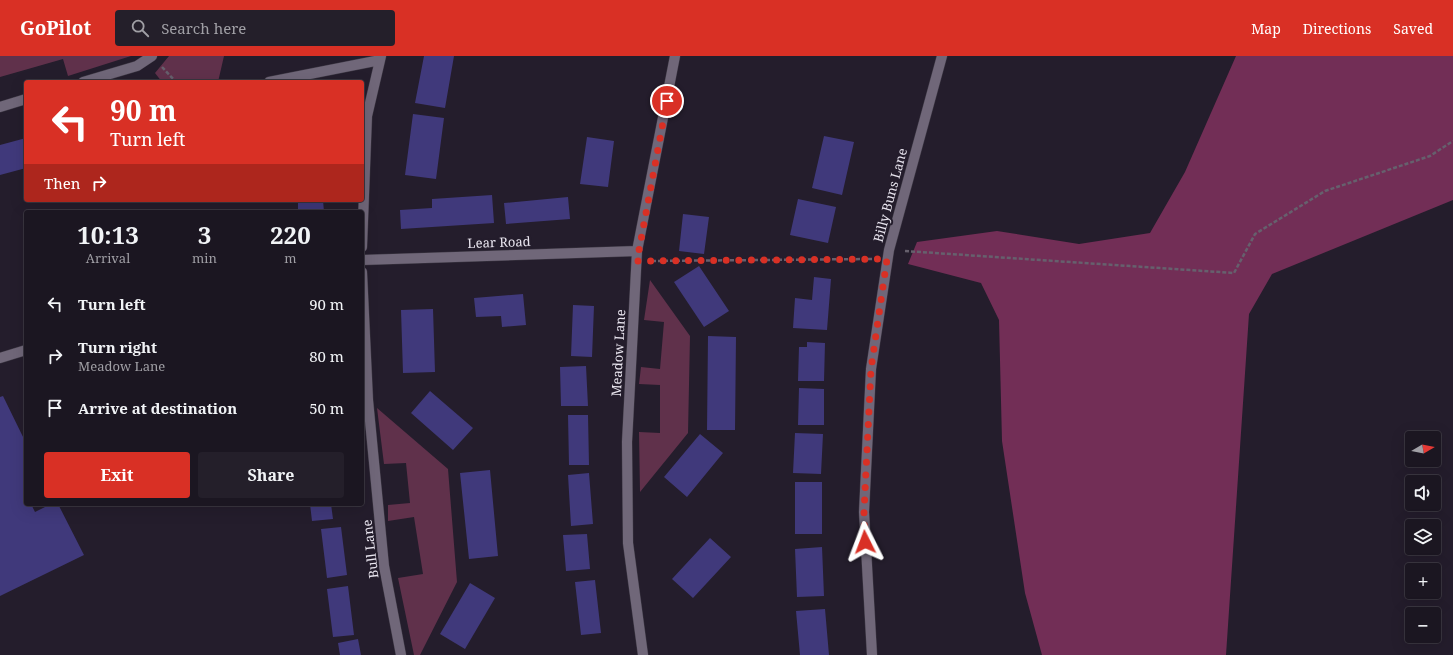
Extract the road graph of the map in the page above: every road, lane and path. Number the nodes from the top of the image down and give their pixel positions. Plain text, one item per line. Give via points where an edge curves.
1 (152, 56) edge
2 (675, 56) edge
3 (942, 56) edge
4 (380, 58) edge
5 (90, 80) edge
6 (278, 80) edge
7 (24, 100) edge
8 (0, 107) edge
9 (1453, 141) edge
10 (364, 195) edge
11 (637, 251) junction
12 (888, 254) junction
13 (364, 260) edge
14 (637, 261) junction
15 (364, 315) edge
16 (24, 351) edge
17 (0, 358) edge
18 (401, 655) edge
19 (643, 655) edge
20 (872, 655) edge

1 - 5 street via 137,66
2 - 11 street, Meadow Lane
3 - 12 street, Billy Buns Lane
4 - 6 street
4 - 10 street via 367,116
7 - 8 street
9 - 12 path via 1430,156 1325,191 1255,234 1234,273
11 - 13 street, Lear Road
11 - 14 street, Meadow Lane
12 - 14 path
12 - 20 street, Billy Buns Lane via 871,369 864,512
14 - 19 street, Meadow Lane via 626,442 628,543
15 - 18 street, Bull Lane via 368,400 384,566
16 - 17 street

